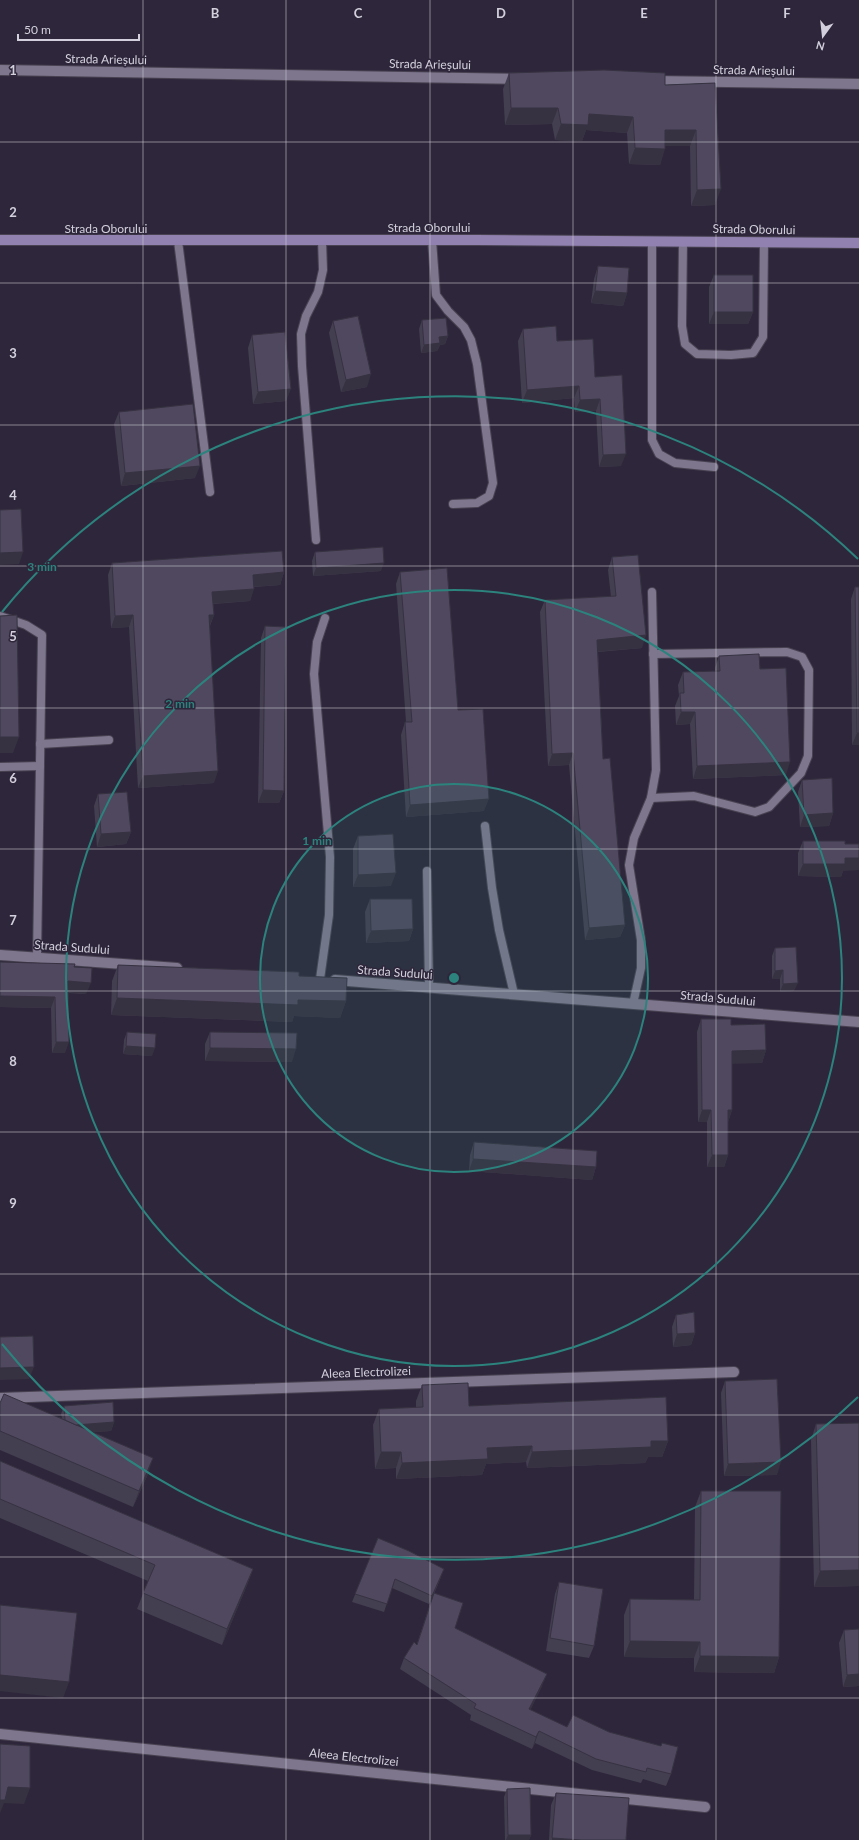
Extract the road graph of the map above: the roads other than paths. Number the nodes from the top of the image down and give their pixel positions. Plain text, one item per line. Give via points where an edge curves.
1 (0, 70) edge
2 (533, 79) edge
3 (644, 81) edge
4 (859, 84) edge
5 (0, 240) edge
6 (322, 240) junction
7 (432, 240) junction
8 (178, 241) junction
9 (652, 241) junction
10 (683, 241) junction
11 (764, 242) junction
12 (859, 243) edge
13 (714, 467) dead end
14 (210, 492) dead end
15 (453, 504) dead end
16 (316, 540) dead end
17 (652, 592) dead end
18 (0, 616) edge
19 (325, 618) dead end
20 (653, 654) junction
21 (109, 740) dead end
22 (40, 744) junction
23 (40, 766) junction
24 (0, 767) edge
25 (651, 798) junction
26 (486, 826) dead end
27 (427, 871) dead end
28 (0, 955) edge
29 (36, 957) junction
30 (186, 969) edge
31 (316, 979) joint
32 (429, 987) junction
33 (514, 994) junction
34 (633, 1004) junction
35 (859, 1022) edge
36 (734, 1372) dead end
37 (0, 1398) edge
38 (0, 1734) edge
39 (705, 1806) dead end

1 - 2 street, Strada Arieșului
3 - 4 street, Strada Arieșului
5 - 8 main road, Strada Oborului
6 - 7 main road, Strada Oborului
6 - 8 main road, Strada Oborului
6 - 16 lane via 323,270 318,292 306,316 301,334
7 - 9 main road, Strada Oborului
7 - 15 lane via 436,295 464,327 471,340 493,483 489,496 477,503
8 - 14 lane
9 - 10 main road, Strada Oborului
9 - 13 lane via 652,440 659,454 675,463
10 - 11 main road, Strada Oborului
10 - 11 lane via 682,326 685,344 697,354 731,355 753,353 763,337
11 - 12 main road, Strada Oborului
17 - 20 lane
18 - 22 lane via 26,624 42,635
19 - 31 lane via 317,642 314,674 330,857 329,915
20 - 25 lane via 656,770
20 - 25 lane via 787,652 802,657 809,670 808,756 800,774 783,794 769,807 755,812 694,796
21 - 22 lane
22 - 23 lane
23 - 24 lane
23 - 29 lane
25 - 34 lane via 634,838 629,865 641,940 641,968
26 - 33 lane via 492,888
27 - 32 lane
28 - 29 street, Strada Sudului
29 - 30 street, Strada Sudului
31 - 32 street, Strada Sudului
32 - 33 street, Strada Sudului
33 - 34 street, Strada Sudului
34 - 35 street, Strada Sudului
36 - 37 street, Aleea Electrolizei
38 - 39 street, Aleea Electrolizei

